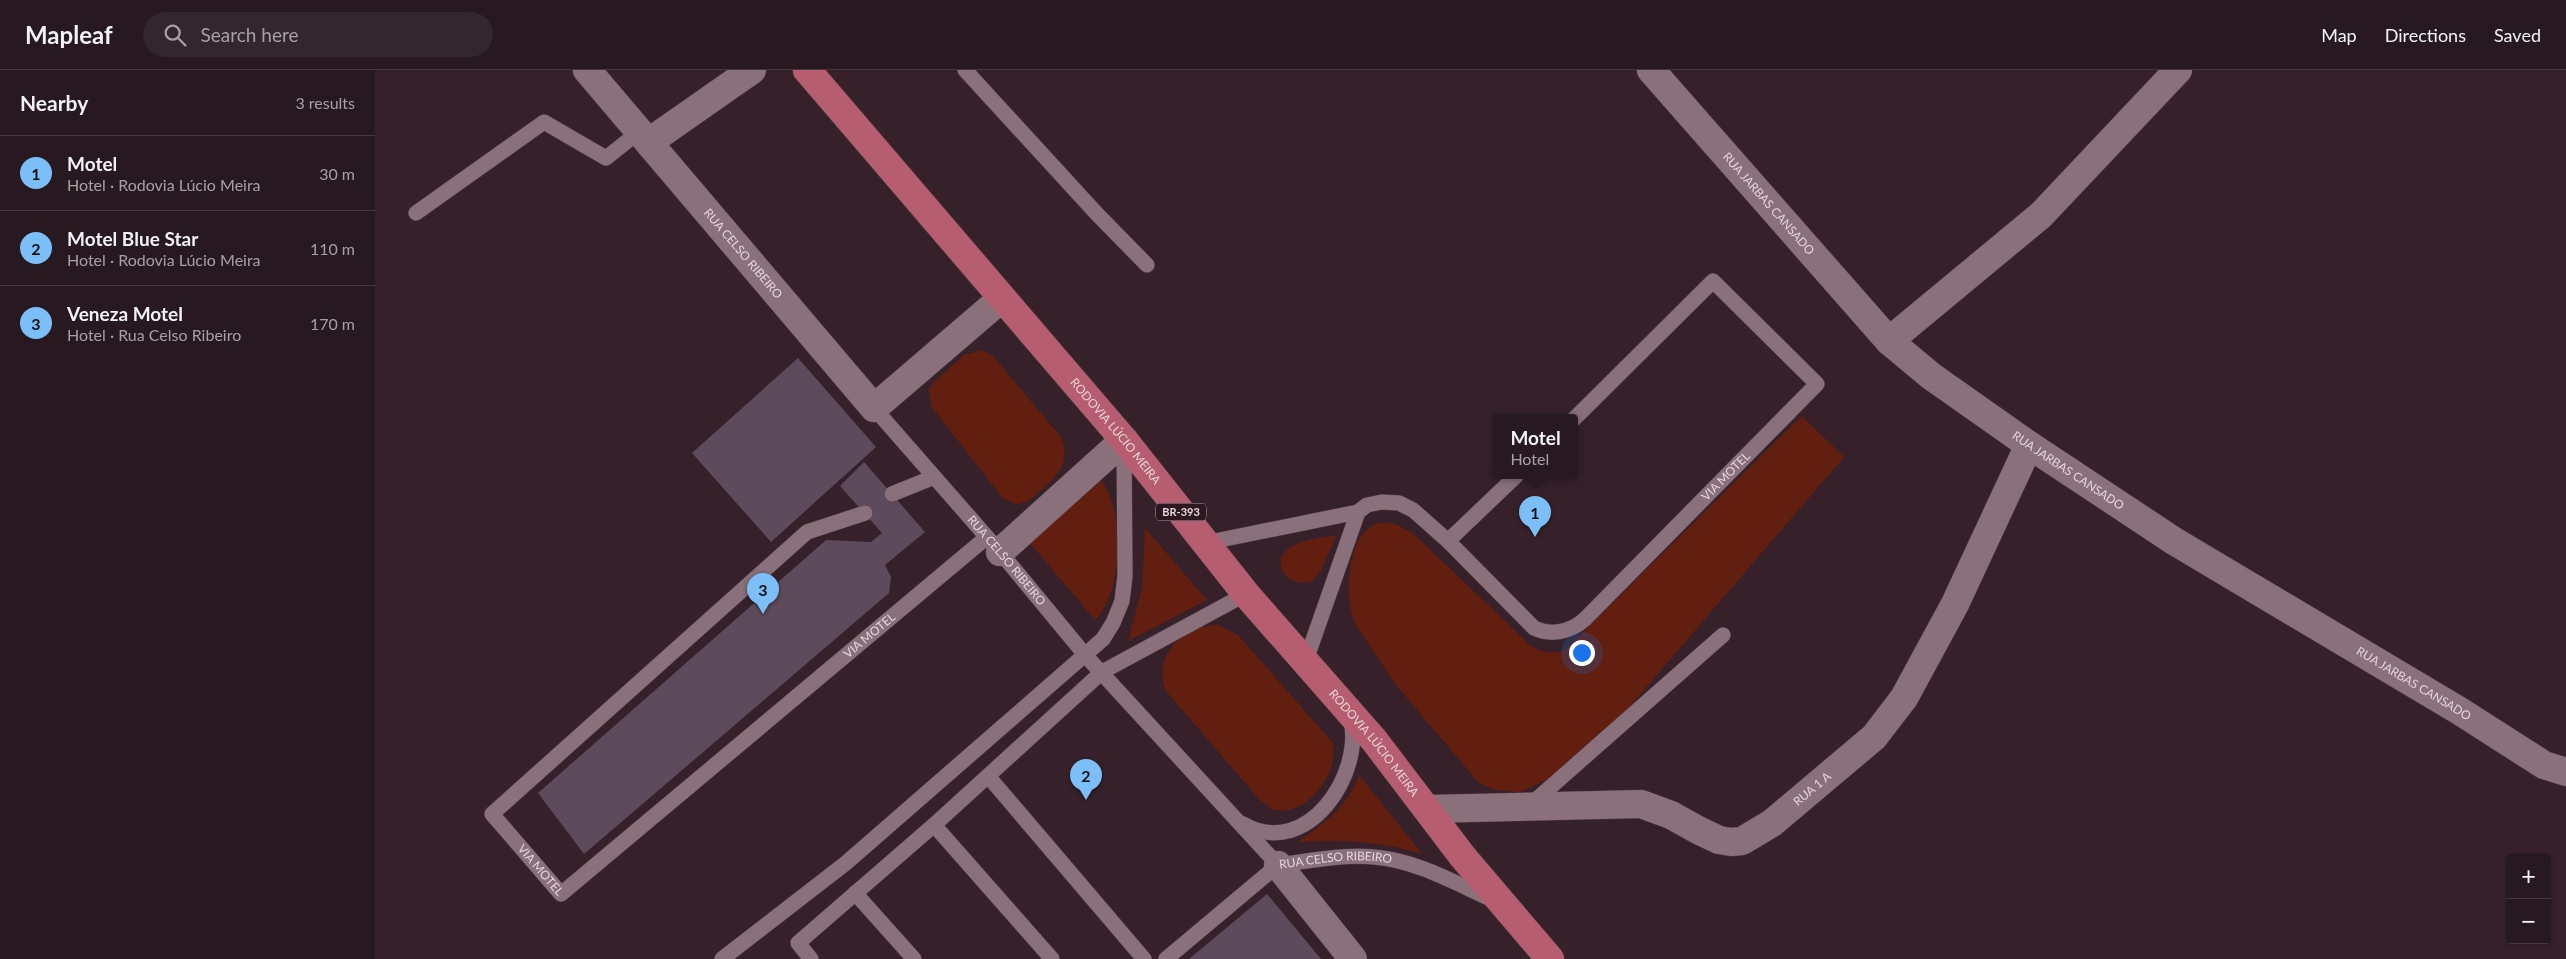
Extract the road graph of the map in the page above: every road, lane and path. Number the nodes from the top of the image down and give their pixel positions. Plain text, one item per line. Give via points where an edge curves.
1 (587, 70) edge
2 (752, 70) edge
3 (807, 70) edge
4 (965, 70) edge
5 (1651, 70) edge
6 (2178, 70) edge
7 (644, 136) junction
8 (417, 214) dead end
9 (1147, 265) dead end
10 (1001, 299) junction
11 (1889, 341) junction
12 (874, 408) junction
13 (1578, 415) edge
14 (1124, 440) junction
15 (2029, 445) junction
16 (934, 477) junction
17 (1513, 479) edge
18 (891, 494) dead end
19 (1358, 512) junction
20 (865, 513) dead end
21 (1448, 541) junction
22 (1205, 543) junction
23 (993, 544) junction
24 (1246, 594) junction
25 (1723, 635) dead end
26 (1086, 656) junction
27 (1306, 660) junction
28 (1102, 672) junction
29 (1348, 710) junction
30 (2566, 772) edge
31 (988, 776) junction
32 (1526, 808) junction
33 (1427, 809) junction
34 (1237, 821) junction
35 (934, 825) junction
36 (1278, 865) junction
37 (855, 893) junction
38 (1507, 906) junction
39 (722, 959) edge
40 (811, 959) edge
41 (913, 959) edge
42 (1052, 959) edge
43 (1144, 959) edge
44 (1166, 959) edge
45 (1353, 959) edge
46 (1550, 959) edge

1 - 7 street, RUA CELSO RIBEIRO
2 - 7 street
3 - 10 main road, RODOVIA LÚCIO MEIRA / BR-393
4 - 9 lane
5 - 11 street, RUA JARBAS CANSADO
6 - 11 street via 2041,215
7 - 8 lane via 606,158 544,122
7 - 12 street, RUA CELSO RIBEIRO
10 - 12 street
10 - 14 main road, RODOVIA LÚCIO MEIRA / BR-393
11 - 15 street, RUA JARBAS CANSADO via 1931,376
12 - 16 lane, RUA CELSO RIBEIRO
13 - 21 lane, VIA MOTEL via 1713,281 1817,384 1574,627 1553,632 1534,628
14 - 22 main road, RODOVIA LÚCIO MEIRA / BR-393
14 - 23 street
14 - 26 lane via 1126,544 1122,600 1103,639
15 - 30 street, RUA JARBAS CANSADO via 2174,541 2458,710 2544,765
15 - 32 street, RUA 1 A via 1955,604 1904,698 1874,738 1772,823 1742,841 1731,842 1641,804
16 - 18 lane
16 - 23 lane, RUA CELSO RIBEIRO
17 - 21 lane
19 - 21 lane via 1375,503 1399,503 1419,515
19 - 22 lane
19 - 27 lane
20 - 23 lane, VIA MOTEL via 807,532 492,814 561,894
22 - 24 main road, RODOVIA LÚCIO MEIRA / BR-393
23 - 26 lane, RUA CELSO RIBEIRO
24 - 27 main road, RODOVIA LÚCIO MEIRA / BR-393
24 - 28 lane
25 - 32 lane
26 - 28 lane, RUA CELSO RIBEIRO
26 - 39 lane via 847,863
27 - 29 main road, RODOVIA LÚCIO MEIRA / BR-393
28 - 31 lane
28 - 34 lane, RUA CELSO RIBEIRO
29 - 33 main road, RODOVIA LÚCIO MEIRA / BR-393
29 - 34 lane via 1352,739 1347,773 1319,814 1294,829 1278,832 1253,830
31 - 35 lane
31 - 43 lane
32 - 33 street, RUA 1 A
33 - 38 main road, RODOVIA LÚCIO MEIRA / BR-393 via 1463,857
34 - 36 lane, RUA CELSO RIBEIRO
35 - 37 lane
35 - 42 lane
36 - 38 lane, RUA CELSO RIBEIRO via 1343,856 1375,857 1425,870
36 - 44 lane
36 - 45 street
37 - 40 lane via 798,943
37 - 41 lane
38 - 46 main road, RODOVIA LÚCIO MEIRA / BR-393

